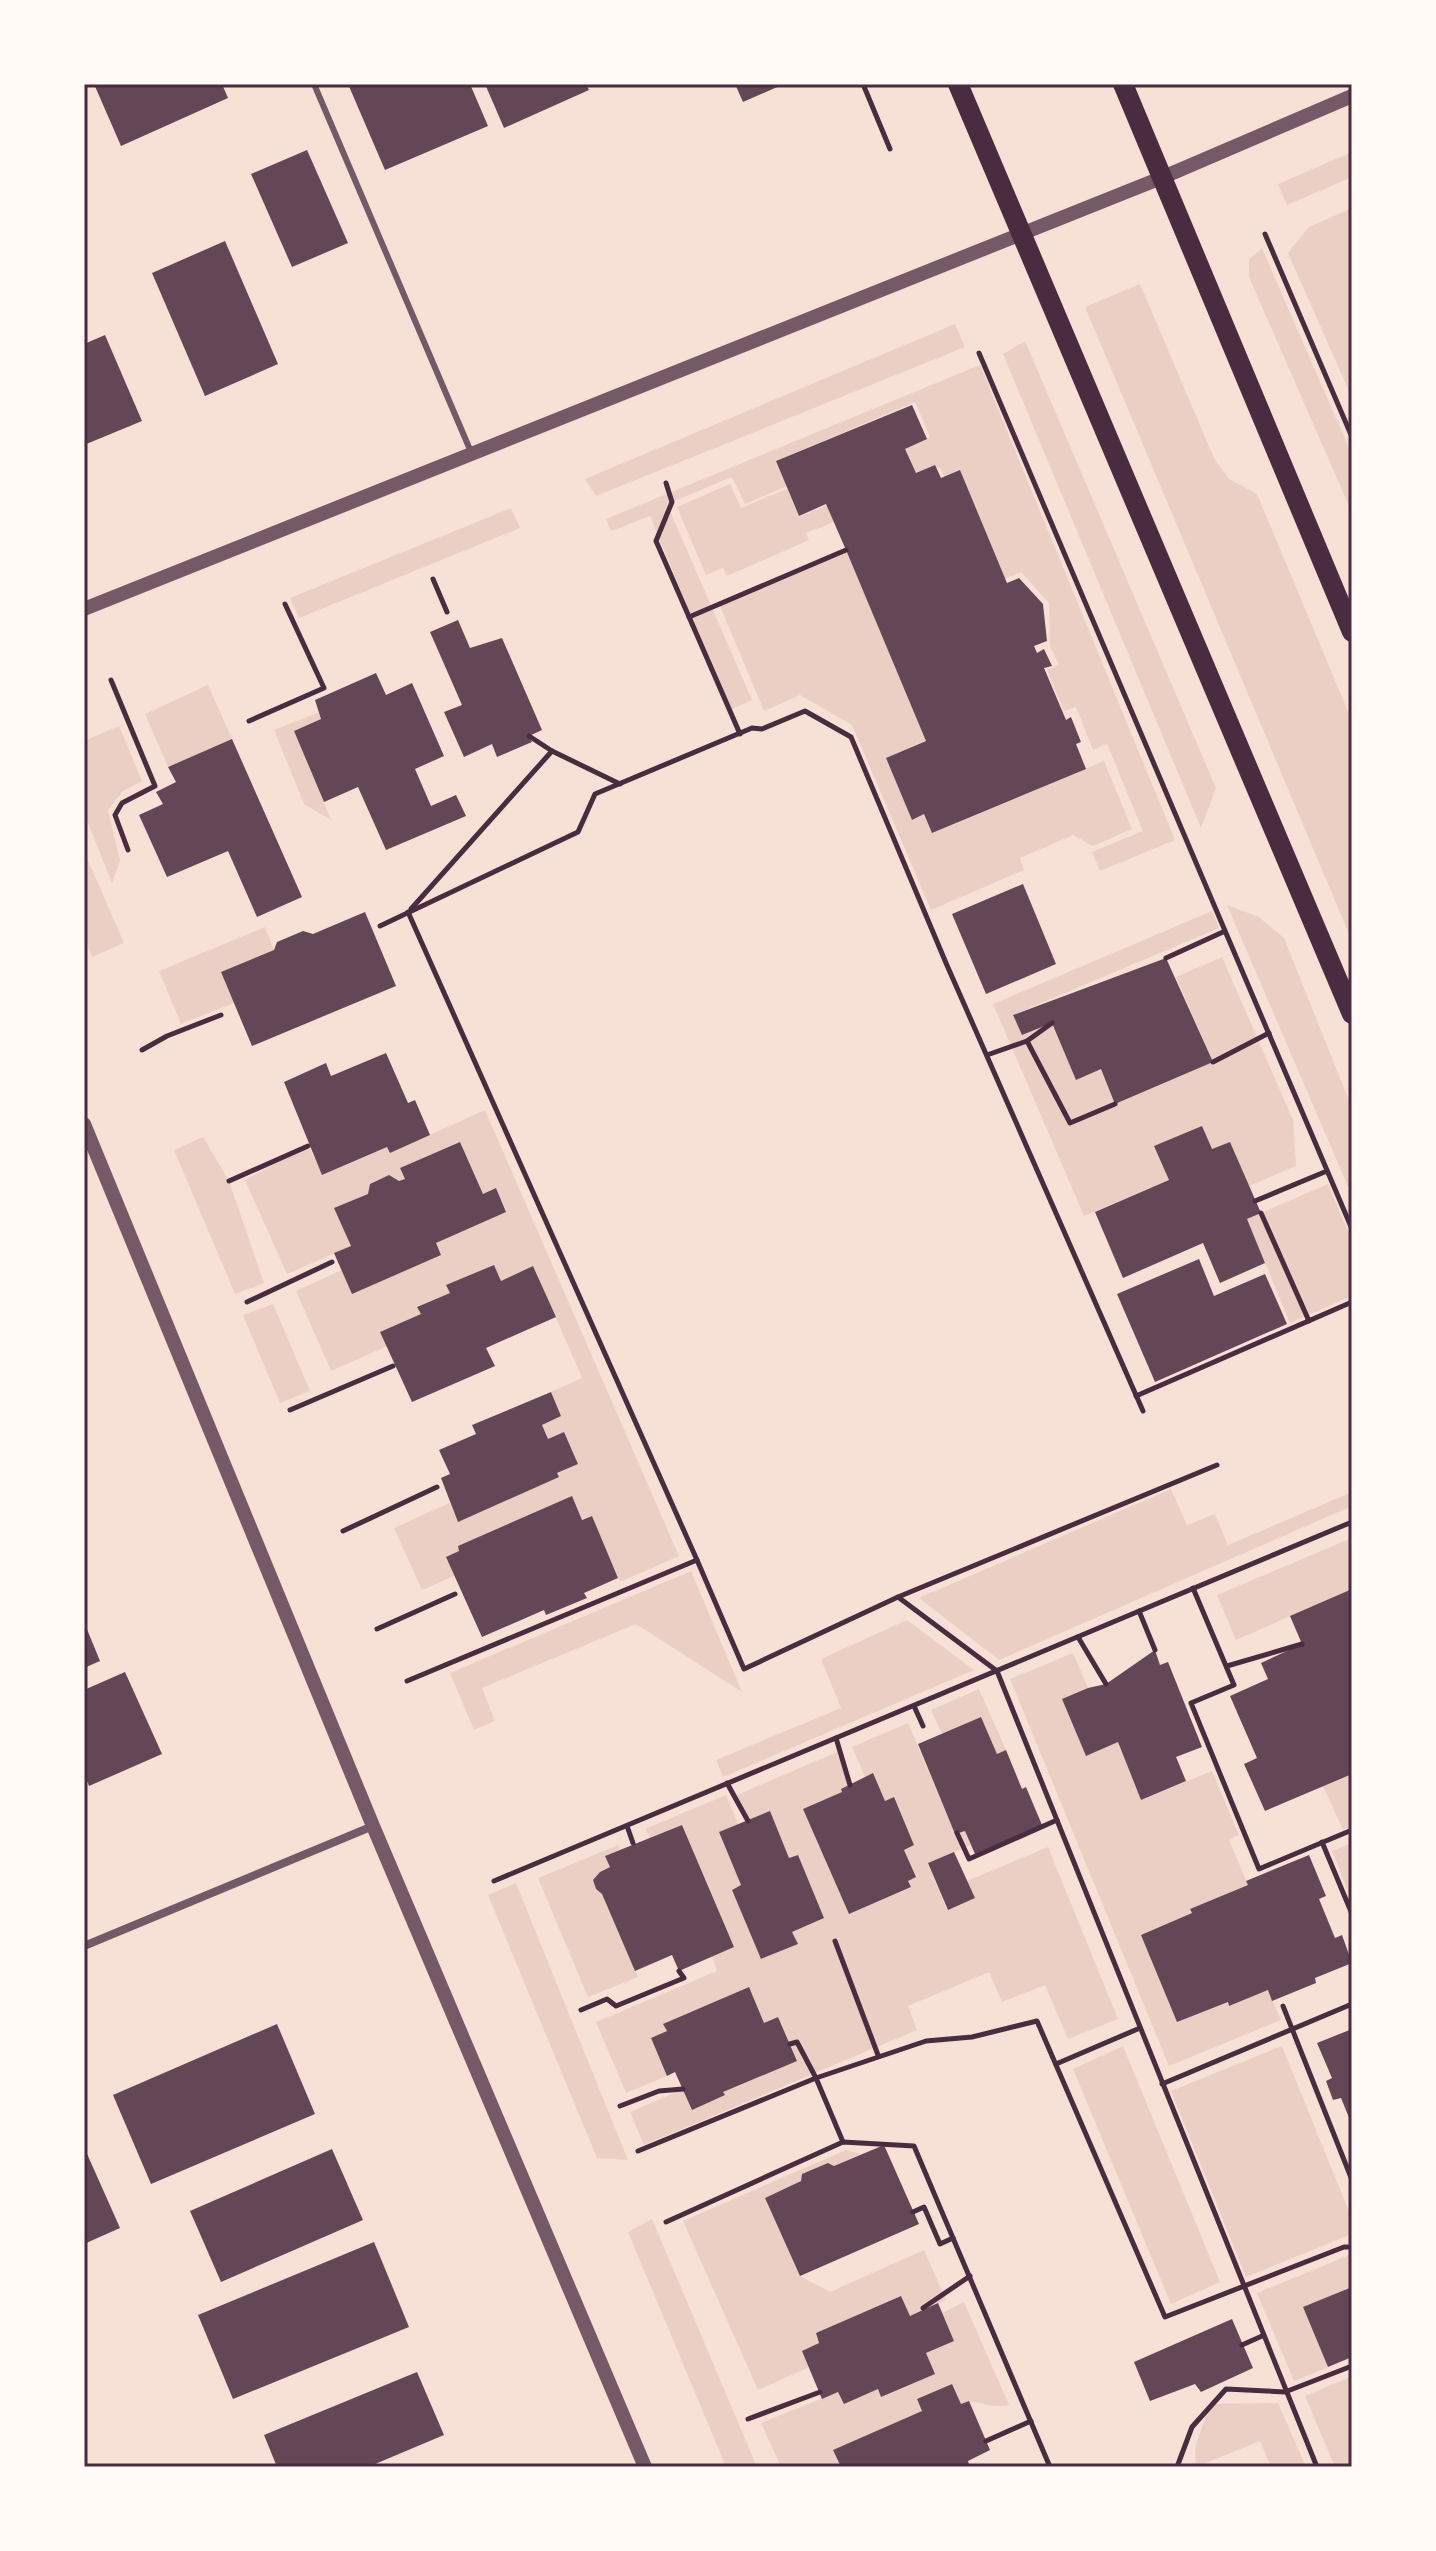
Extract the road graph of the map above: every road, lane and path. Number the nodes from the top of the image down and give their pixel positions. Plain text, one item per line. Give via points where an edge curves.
1 (314, 84) edge
2 (863, 84) edge
3 (958, 84) edge
4 (1123, 84) edge
5 (1352, 96) edge
6 (890, 149) dead end
7 (1161, 178) junction
8 (1020, 234) junction
9 (1265, 234) dead end
10 (979, 353) dead end
11 (1352, 437) edge
12 (471, 453) junction
13 (666, 483) dead end
14 (846, 550) dead end
15 (433, 579) dead end
16 (285, 604) dead end
17 (84, 609) edge
18 (447, 612) dead end
19 (689, 617) junction
20 (1352, 632) edge
21 (111, 680) dead end
22 (249, 721) dead end
23 (740, 734) junction
24 (529, 736) dead end
25 (552, 751) junction
26 (620, 785) junction
27 (128, 850) dead end
28 (408, 912) junction
29 (380, 926) dead end
30 (1223, 932) junction
31 (1166, 958) dead end
32 (1352, 1014) edge
33 (221, 1015) dead end
34 (1052, 1023) dead end
35 (1269, 1033) junction
36 (1027, 1041) junction
37 (142, 1050) dead end
38 (987, 1055) junction
39 (1213, 1062) dead end
40 (1115, 1104) dead end
41 (84, 1124) edge
42 (308, 1146) dead end
43 (1327, 1171) junction
44 (229, 1181) dead end
45 (1255, 1201) dead end
46 (1261, 1213) dead end
47 (1352, 1229) edge
48 (332, 1262) dead end
49 (247, 1302) dead end
50 (1352, 1302) edge
51 (1309, 1321) junction
52 (393, 1366) dead end
53 (1136, 1396) junction
54 (290, 1410) dead end
55 (1143, 1411) dead end
56 (1217, 1465) dead end
57 (437, 1487) dead end
58 (1352, 1522) edge
59 (343, 1531) dead end
60 (697, 1560) junction
61 (1193, 1588) junction
62 (455, 1594) dead end
63 (898, 1597) junction
64 (1139, 1611) junction
65 (377, 1629) dead end
66 (1078, 1637) junction
67 (1302, 1644) dead end
68 (1155, 1650) dead end
69 (1227, 1666) junction
70 (997, 1671) junction
71 (407, 1681) dead end
72 (1106, 1684) dead end
73 (914, 1706) junction
74 (923, 1726) dead end
75 (836, 1738) junction
76 (727, 1783) junction
77 (850, 1785) dead end
78 (1057, 1820) junction
79 (748, 1821) dead end
80 (373, 1826) junction
81 (627, 1826) junction
82 (1352, 1830) edge
83 (957, 1833) dead end
84 (1322, 1842) junction
85 (633, 1843) dead end
86 (494, 1881) dead end
87 (1352, 1914) edge
88 (835, 1941) dead end
89 (84, 1946) edge
90 (679, 1971) dead end
91 (1352, 2004) edge
92 (1283, 2006) dead end
93 (581, 2010) dead end
94 (1140, 2028) junction
95 (1292, 2029) junction
96 (790, 2044) dead end
97 (878, 2055) junction
98 (1056, 2064) junction
99 (816, 2078) junction
100 (1162, 2084) junction
101 (683, 2089) dead end
102 (620, 2106) dead end
103 (843, 2142) junction
104 (638, 2151) dead end
105 (1352, 2180) edge
106 (913, 2212) dead end
107 (666, 2222) dead end
108 (953, 2238) junction
109 (1352, 2247) edge
110 (970, 2276) junction
111 (1243, 2286) junction
112 (923, 2308) dead end
113 (1262, 2336) junction
114 (1242, 2345) dead end
115 (1352, 2366) edge
116 (820, 2392) dead end
117 (1285, 2392) junction
118 (748, 2419) dead end
119 (1031, 2421) junction
120 (986, 2441) dead end
121 (645, 2467) edge
122 (1050, 2467) edge
123 (1177, 2467) edge
124 (1317, 2467) edge

1 - 12 lane
2 - 6 path
3 - 8 main road
4 - 7 main road
5 - 7 street
7 - 8 street
7 - 20 main road
8 - 12 street
8 - 32 main road
9 - 11 path
10 - 30 path
12 - 17 street
13 - 19 path via 672,502 656,541
14 - 19 path
15 - 18 path
16 - 22 path via 324,688
19 - 23 path
21 - 27 path via 155,786 122,803 115,815
23 - 26 path
23 - 38 path via 805,711 851,737
24 - 25 path
25 - 26 path
25 - 28 path
26 - 28 path via 595,794 578,832
28 - 29 path
28 - 60 path
30 - 31 path
30 - 35 path
33 - 37 path
34 - 36 path
35 - 39 path
35 - 43 path
36 - 38 path
36 - 40 path via 1070,1123
38 - 53 path
41 - 80 street
42 - 44 path
43 - 45 path
43 - 47 path
46 - 51 path
48 - 49 path
50 - 51 path
51 - 53 path
52 - 54 path
53 - 55 path
56 - 63 path
57 - 59 path
58 - 61 path
60 - 63 path via 744,1669
60 - 71 path
61 - 64 path
61 - 69 path
62 - 65 path
63 - 70 path
64 - 66 path
64 - 68 path
66 - 70 path
66 - 72 path
67 - 69 path
69 - 84 path via 1234,1685 1191,1703 1259,1869
70 - 73 path
70 - 78 path
73 - 74 path
73 - 75 path
75 - 76 path
75 - 77 path
76 - 79 path
76 - 81 path
78 - 83 path via 969,1859
78 - 94 path
80 - 89 street
80 - 121 street
81 - 85 path
81 - 86 path
82 - 84 path
84 - 87 path
88 - 97 path
90 - 93 path via 684,1978 616,2006 607,1999
91 - 95 path
92 - 95 path
94 - 98 path
94 - 100 path
95 - 100 path
95 - 105 path
96 - 99 path via 797,2042
97 - 98 path via 1037,2021
97 - 99 path
98 - 111 path via 1165,2317
99 - 103 path
99 - 104 path
100 - 111 path
101 - 102 path via 659,2091
103 - 107 path
103 - 108 path via 914,2146
106 - 108 path via 924,2207 940,2244
108 - 110 path
109 - 111 path
110 - 112 path
110 - 119 path
111 - 113 path
113 - 114 path
113 - 117 path
115 - 117 path
116 - 118 path
117 - 123 path via 1226,2389 1192,2427
117 - 124 path
119 - 120 path
119 - 122 path

